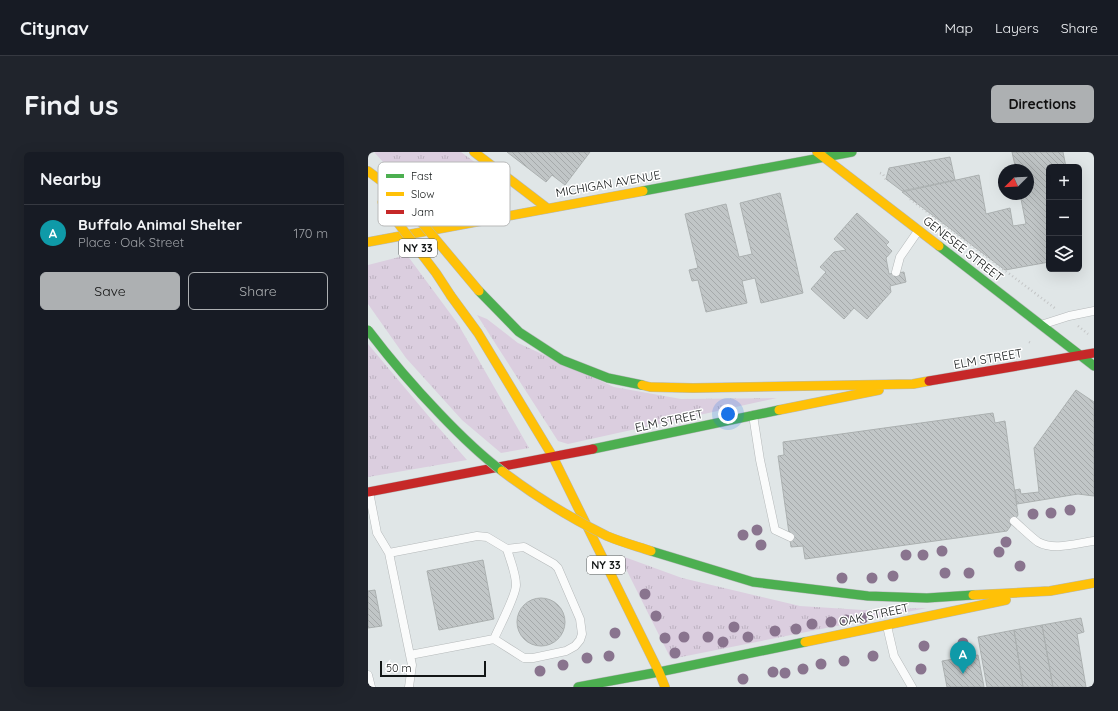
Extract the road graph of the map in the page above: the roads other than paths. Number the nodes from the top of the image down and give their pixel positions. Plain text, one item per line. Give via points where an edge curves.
1 (474, 152) edge
2 (852, 152) edge
3 (821, 155) edge
4 (487, 162) edge
5 (368, 171) edge
6 (378, 178) edge
7 (510, 180) edge
8 (378, 193) edge
9 (547, 208) junction
10 (510, 215) edge
11 (400, 226) edge
12 (425, 226) edge
13 (452, 226) edge
14 (918, 230) junction
15 (368, 242) edge
16 (896, 272) dead end
17 (1094, 311) edge
18 (1041, 325) junction
19 (368, 330) edge
20 (1094, 353) edge
21 (1081, 355) junction
22 (1094, 366) edge
23 (913, 384) junction
24 (753, 415) junction
25 (553, 457) junction
26 (369, 492) edge
27 (1014, 521) dead end
28 (790, 537) dead end
29 (1094, 541) edge
30 (507, 549) junction
31 (389, 553) junction
32 (1094, 583) edge
33 (1050, 591) junction
34 (886, 625) junction
35 (494, 639) junction
36 (410, 655) junction
37 (659, 672) junction
38 (368, 675) edge
39 (612, 684) edge
40 (371, 687) edge
41 (409, 687) edge
42 (578, 687) edge
43 (665, 687) edge
44 (912, 687) edge

1 - 4 main road
2 - 3 main road, MICHIGAN AVENUE
3 - 9 main road, MICHIGAN AVENUE
3 - 14 main road, GENESEE STREET
5 - 6 main road, bridge
5 - 8 main road, NY 33, bridge
7 - 9 main road
9 - 10 main road, MICHIGAN AVENUE
11 - 25 main road, NY 33, bridge via 478,333
12 - 23 main road, bridge via 479,291 519,332 562,360 608,378 650,386 693,388
13 - 15 main road, MICHIGAN AVENUE
14 - 16 lane via 900,258
14 - 18 main road, GENESEE STREET
17 - 18 lane
18 - 21 main road, GENESEE STREET
19 - 33 main road, bridge via 421,395 485,457 559,510 609,536 651,552 753,582 868,596 927,598
20 - 21 main road, ELM STREET
21 - 22 main road, GENESEE STREET
21 - 23 main road, ELM STREET
23 - 24 main road, ELM STREET
24 - 25 main road, ELM STREET
24 - 28 lane via 775,530
25 - 26 main road, ELM STREET
25 - 37 main road, NY 33
26 - 31 lane via 377,533
27 - 29 lane via 1045,545
30 - 31 lane via 487,537 477,536
30 - 35 lane via 515,588
30 - 35 lane via 524,547 558,568 580,619 582,634 571,649 529,658 521,657
31 - 36 lane
32 - 33 main road, OAK STREET
33 - 34 main road, OAK STREET
34 - 37 main road, OAK STREET
34 - 44 lane via 894,656
35 - 36 lane
36 - 41 lane via 412,665
37 - 39 main road, OAK STREET
37 - 43 main road, NY 33
38 - 40 lane
39 - 42 main road, OAK STREET

